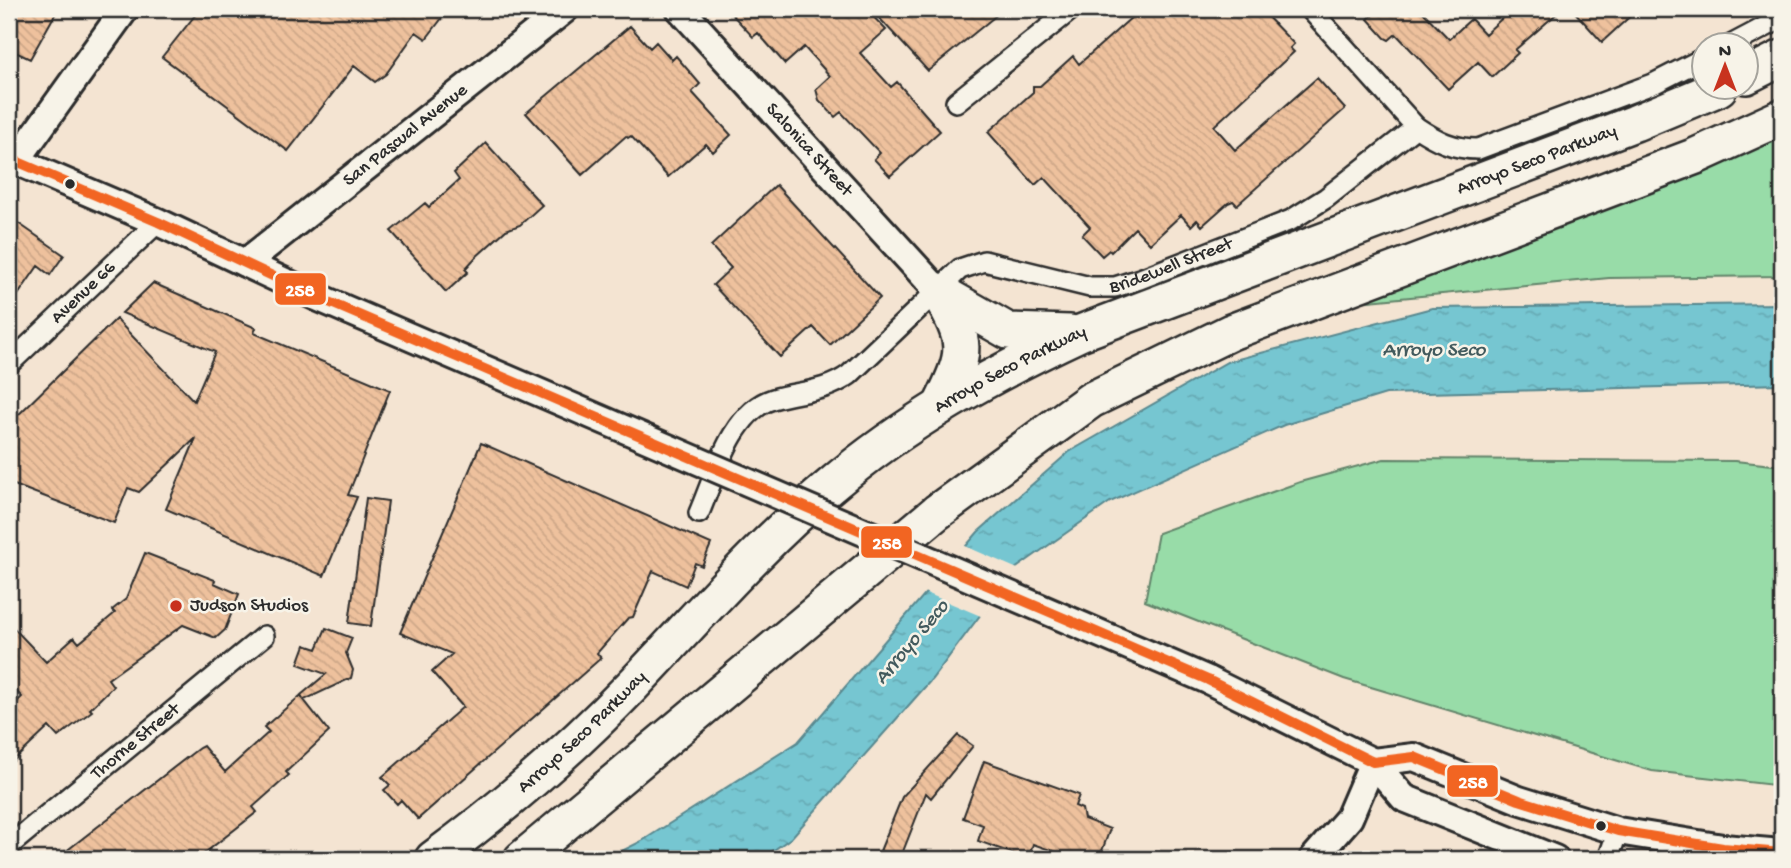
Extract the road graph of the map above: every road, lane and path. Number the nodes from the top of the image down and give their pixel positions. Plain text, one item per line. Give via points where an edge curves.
1 (125, 9) edge
2 (565, 9) edge
3 (680, 9) edge
4 (1072, 9) edge
5 (1310, 9) edge
6 (1782, 18) edge
7 (1756, 32) edge
8 (1782, 58) edge
9 (1690, 65) edge
10 (1760, 69) edge
11 (1690, 100) edge
12 (956, 102) dead end
13 (1782, 117) edge
14 (1416, 127) junction
15 (13, 160) edge
16 (158, 222) junction
17 (245, 263) junction
18 (938, 291) junction
19 (1080, 333) junction
20 (9, 365) edge
21 (941, 405) junction
22 (699, 513) dead end
23 (264, 636) dead end
24 (1373, 762) junction
25 (1618, 831) junction
26 (9, 846) edge
27 (1782, 853) edge
28 (433, 859) edge
29 (522, 859) edge
30 (1313, 859) edge
31 (1555, 859) edge
32 (1608, 859) edge

1 - 15 main road
2 - 17 main road, San Pascual Avenue
3 - 18 main road, Salonica Street
4 - 12 street
5 - 14 street
6 - 7 street
8 - 10 highway
9 - 14 street via 1655,83 1478,149 1458,149
11 - 19 highway, Arroyo Seco Parkway
13 - 29 highway via 1696,156 1231,332 1091,400 937,512
14 - 18 street, Bridewell Street via 1291,220 1140,279 1115,287 1090,287 984,261 960,269
15 - 16 main road
16 - 17 main road
16 - 20 street, Avenue 66
17 - 24 main road, bridge via 1208,680
18 - 19 highway via 1008,331
18 - 21 highway via 963,343 959,368
18 - 22 street, Bridewell Street via 833,387 752,408 740,422
19 - 21 highway, Arroyo Seco Parkway via 1004,368
21 - 28 highway, Arroyo Seco Parkway via 829,486 719,590 632,686 562,754 492,816
23 - 26 street, Thorne Street
24 - 25 main road via 1414,757 1519,800
24 - 30 main road via 1349,818
24 - 31 main road via 1404,798
25 - 27 main road
25 - 32 street

